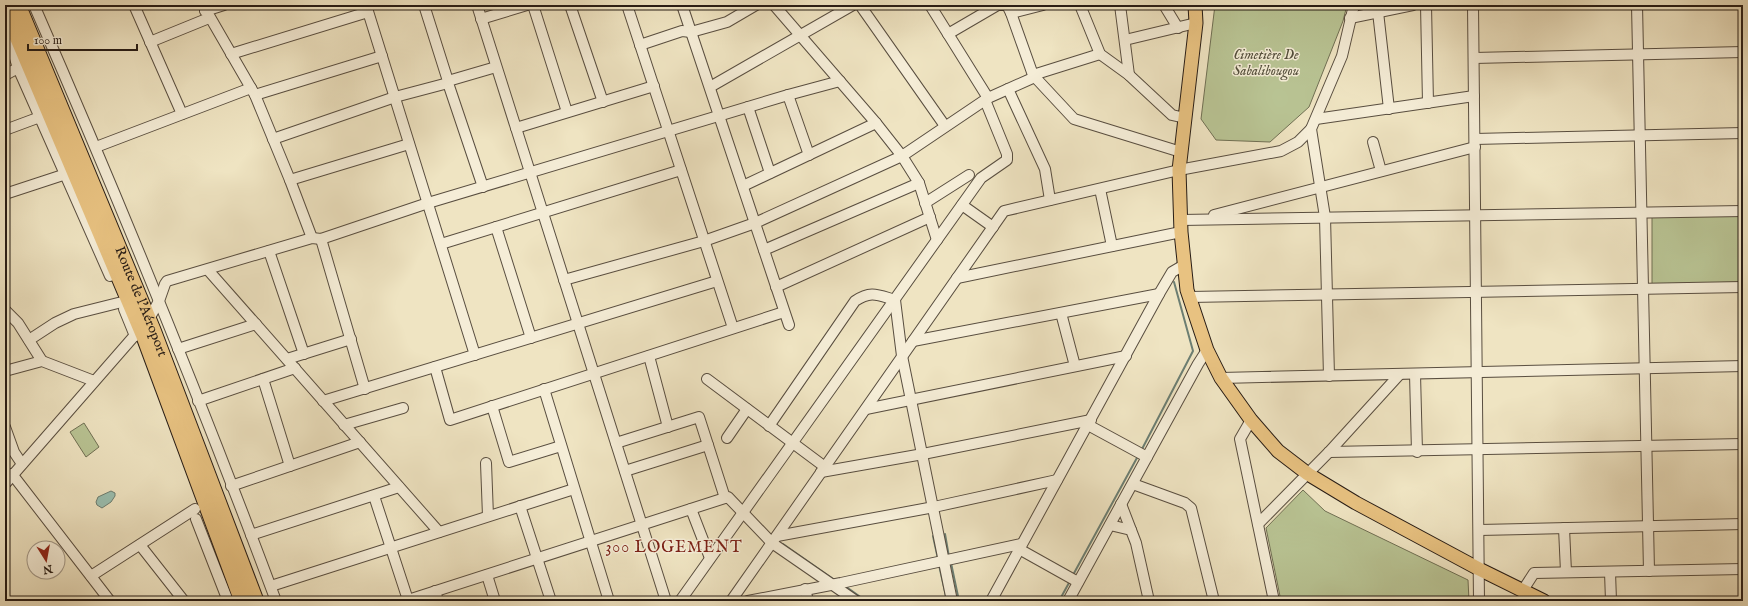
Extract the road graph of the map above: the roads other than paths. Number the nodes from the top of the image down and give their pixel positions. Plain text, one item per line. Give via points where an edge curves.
1 (18, 5) edge
2 (34, 5) edge
3 (134, 5) edge
4 (224, 5) edge
5 (424, 5) edge
6 (476, 5) edge
7 (528, 5) edge
8 (533, 5) edge
9 (570, 5) edge
10 (627, 5) edge
11 (682, 5) edge
12 (756, 5) edge
13 (774, 5) edge
14 (853, 5) edge
15 (860, 5) edge
16 (930, 5) edge
17 (1043, 5) edge
18 (1080, 5) edge
19 (1120, 5) edge
20 (1164, 5) edge
21 (1195, 5) edge
22 (1354, 5) edge
23 (1413, 5) edge
24 (1426, 5) edge
25 (1474, 5) edge
26 (1637, 5) edge
27 (995, 6) edge
28 (5, 8) edge
29 (367, 8) edge
30 (1009, 8) edge
31 (206, 11) edge
32 (1378, 12) junction
33 (1350, 18) junction
34 (481, 19) junction
35 (1196, 24) junction
36 (5, 25) edge
37 (1178, 28) junction
38 (691, 32) junction
39 (800, 34) junction
40 (948, 34) junction
41 (1125, 40) junction
42 (150, 42) junction
43 (640, 45) junction
44 (1743, 52) edge
45 (231, 54) junction
46 (1100, 54) junction
47 (1638, 54) junction
48 (382, 56) junction
49 (1474, 58) junction
50 (496, 67) junction
51 (18, 68) junction
52 (5, 75) edge
53 (1129, 75) junction
54 (1034, 76) junction
55 (840, 81) junction
56 (448, 82) junction
57 (654, 86) junction
58 (710, 87) junction
59 (1008, 89) junction
60 (253, 91) junction
61 (788, 95) junction
62 (1474, 96) junction
63 (395, 98) junction
64 (986, 99) junction
65 (603, 102) junction
66 (1428, 103) junction
67 (748, 107) junction
68 (1389, 108) junction
69 (567, 112) junction
70 (182, 114) junction
71 (719, 116) junction
72 (40, 117) junction
73 (1185, 118) junction
74 (1316, 119) junction
75 (876, 123) junction
76 (945, 126) junction
77 (516, 128) junction
78 (1311, 129) junction
79 (5, 130) edge
80 (668, 131) junction
81 (1743, 133) edge
82 (1640, 136) junction
83 (273, 139) junction
84 (1373, 142) dead end
85 (1475, 143) junction
86 (409, 144) junction
87 (96, 147) junction
88 (1181, 152) junction
89 (809, 155) junction
90 (902, 156) junction
91 (681, 170) junction
92 (1179, 170) junction
93 (1381, 171) junction
94 (530, 173) junction
95 (770, 173) junction
96 (66, 174) junction
97 (970, 175) dead end
98 (290, 180) junction
99 (919, 183) junction
100 (743, 186) junction
101 (483, 187) junction
102 (1320, 187) junction
103 (1100, 189) junction
104 (5, 194) edge
105 (1050, 200) junction
106 (925, 203) junction
107 (428, 204) junction
108 (962, 205) junction
109 (1743, 210) edge
110 (1642, 212) junction
111 (543, 213) junction
112 (1476, 215) junction
113 (930, 217) junction
114 (1325, 217) junction
115 (1198, 219) junction
116 (755, 223) junction
117 (1181, 226) junction
118 (496, 227) junction
119 (992, 227) junction
120 (317, 239) junction
121 (937, 240) junction
122 (704, 241) junction
123 (441, 244) junction
124 (1112, 246) junction
125 (764, 250) junction
126 (269, 251) junction
127 (1184, 265) junction
128 (208, 270) junction
129 (957, 278) junction
130 (564, 280) junction
131 (717, 281) junction
132 (776, 287) junction
133 (1743, 287) edge
134 (1643, 289) junction
135 (1476, 292) junction
136 (1159, 294) junction
137 (1327, 295) junction
138 (1190, 297) junction
139 (895, 300) junction
140 (160, 301) junction
141 (122, 302) junction
142 (5, 310) edge
143 (784, 312) junction
144 (1061, 313) junction
145 (578, 323) junction
146 (256, 324) junction
147 (789, 325) dead end
148 (141, 328) junction
149 (733, 328) junction
150 (531, 338) junction
151 (351, 339) junction
152 (29, 340) junction
153 (913, 341) junction
154 (178, 349) junction
155 (1208, 350) junction
156 (304, 354) junction
157 (475, 355) junction
158 (648, 356) junction
159 (902, 356) junction
160 (1126, 356) junction
161 (287, 359) junction
162 (42, 361) junction
163 (1075, 366) junction
164 (1743, 366) edge
165 (435, 367) junction
166 (295, 368) junction
167 (1645, 368) junction
168 (5, 371) edge
169 (1477, 372) junction
170 (594, 373) junction
171 (1400, 374) junction
172 (1415, 374) junction
173 (1329, 376) junction
174 (1221, 378) junction
175 (263, 379) junction
176 (707, 379) dead end
177 (94, 381) junction
178 (365, 388) junction
179 (544, 389) junction
180 (912, 400) junction
181 (198, 401) junction
182 (324, 401) junction
183 (492, 406) junction
184 (403, 408) dead end
185 (747, 409) junction
186 (866, 409) junction
187 (1251, 420) junction
188 (1090, 422) junction
189 (344, 425) junction
190 (769, 426) junction
191 (5, 427) edge
192 (668, 427) junction
193 (727, 438) dead end
194 (360, 442) junction
195 (792, 443) junction
196 (616, 444) junction
197 (1743, 444) edge
198 (708, 445) junction
199 (561, 446) junction
200 (1646, 446) junction
201 (1478, 450) junction
202 (1329, 452) junction
203 (1417, 452) junction
204 (923, 454) junction
205 (1147, 456) junction
206 (22, 464) junction
207 (486, 464) dead end
208 (290, 466) junction
209 (823, 470) junction
210 (625, 472) junction
211 (12, 474) junction
212 (1308, 474) junction
213 (1057, 480) junction
214 (5, 484) edge
215 (1133, 484) junction
216 (231, 486) junction
217 (399, 487) junction
218 (574, 488) junction
219 (374, 496) junction
220 (725, 498) junction
221 (1121, 504) junction
222 (520, 506) junction
223 (934, 507) junction
224 (691, 509) junction
225 (743, 512) junction
226 (488, 516) junction
227 (1258, 524) junction
228 (1743, 524) edge
229 (642, 525) junction
230 (1110, 525) junction
231 (1648, 526) junction
232 (1564, 528) junction
233 (1131, 530) junction
234 (1479, 530) junction
235 (438, 532) junction
236 (251, 535) junction
237 (774, 539) junction
238 (590, 542) junction
239 (140, 545) junction
240 (1020, 547) junction
241 (391, 548) junction
242 (538, 558) junction
243 (710, 558) junction
244 (944, 560) junction
245 (1479, 569) junction
246 (1743, 570) edge
247 (1649, 571) junction
248 (1566, 572) junction
249 (1610, 572) junction
250 (486, 575) junction
251 (91, 576) junction
252 (1078, 582) junction
253 (831, 585) junction
254 (270, 586) junction
255 (806, 589) junction
256 (1523, 590) junction
257 (436, 596) edge
258 (110, 601) edge
259 (184, 601) edge
260 (228, 601) edge
261 (242, 601) edge
262 (256, 601) edge
263 (276, 601) edge
264 (406, 601) edge
265 (495, 601) edge
266 (551, 601) edge
267 (609, 601) edge
268 (666, 601) edge
269 (680, 601) edge
270 (730, 601) edge
271 (748, 601) edge
272 (808, 601) edge
273 (856, 601) edge
274 (952, 601) edge
275 (991, 601) edge
276 (1068, 601) edge
277 (1149, 601) edge
278 (1214, 601) edge
279 (1274, 601) edge
280 (1479, 601) edge
281 (1544, 601) edge
282 (1611, 601) edge

1 - 148 highway, Route de l'Aéroport
2 - 87 street
3 - 42 street
4 - 31 street
5 - 56 street
6 - 34 street
7 - 34 street
8 - 69 street
9 - 65 street
10 - 43 street
11 - 38 street
12 - 38 street via 727,22
13 - 39 street
14 - 39 street
15 - 76 street
16 - 40 street
17 - 30 street
18 - 46 street
19 - 41 street
20 - 37 street
21 - 35 main road
22 - 33 street
23 - 32 street
24 - 66 street
25 - 49 street
26 - 47 street
27 - 30 street
27 - 40 street
28 - 148 highway, Route de l'Aéroport
29 - 45 street
29 - 48 street
30 - 54 street
31 - 42 street
31 - 45 street
32 - 33 street
32 - 68 street
33 - 74 street via 1342,56
34 - 50 street
35 - 37 street
35 - 73 main road
36 - 51 street
37 - 41 street
38 - 43 street via 682,31
38 - 58 street
39 - 55 street
39 - 58 street
40 - 64 street
41 - 53 street
42 - 70 street
43 - 57 street
44 - 47 street
45 - 60 street
46 - 53 street
46 - 54 street
47 - 49 street
47 - 82 street
48 - 60 street
48 - 63 street
49 - 62 street
50 - 56 street
50 - 77 street
51 - 52 street
51 - 72 street
53 - 73 street via 1172,115
54 - 59 street
54 - 88 street via 1074,119
55 - 61 street
55 - 75 street
56 - 63 street
56 - 101 street
57 - 65 street
57 - 80 street
58 - 71 street
59 - 64 street
59 - 105 street via 1045,169
60 - 70 street
60 - 83 street
61 - 67 street
61 - 89 street
62 - 66 street
62 - 85 street
63 - 83 street
63 - 86 street
64 - 76 street
64 - 108 street via 1008,160 981,178
65 - 69 street
66 - 68 street
67 - 71 street
67 - 95 street
68 - 74 street
69 - 77 street
70 - 87 street
71 - 80 street
71 - 100 street
72 - 79 street
72 - 96 street
73 - 88 main road
74 - 78 street
75 - 89 street
75 - 90 street
76 - 90 street
77 - 94 street
78 - 92 street via 1298,142 1281,151
78 - 102 street
80 - 91 street
80 - 94 street
81 - 82 street
82 - 85 street
82 - 110 street
83 - 98 street
84 - 93 street
85 - 93 street
85 - 112 street
86 - 98 street
86 - 107 street
87 - 140 street
88 - 92 main road
89 - 95 street
90 - 99 street
90 - 116 street
91 - 111 street
91 - 122 street
92 - 103 street
92 - 117 main road
93 - 102 street
94 - 101 street
94 - 111 street
95 - 100 street
96 - 104 street
96 - 141 street
97 - 106 street
98 - 120 street
99 - 106 street
99 - 125 street
100 - 116 street
101 - 107 street
102 - 114 street
102 - 115 street
103 - 105 street
103 - 124 street
105 - 119 street via 1004,211
106 - 113 street
107 - 120 street
107 - 123 street
108 - 119 street
108 - 121 street
109 - 110 street
110 - 112 street
110 - 134 street
111 - 118 street
111 - 130 street
112 - 114 street
112 - 135 street
113 - 121 street
113 - 132 street
114 - 115 street
114 - 137 street
115 - 117 street
116 - 122 street
116 - 125 street
117 - 124 street
117 - 127 main road
118 - 123 street
118 - 150 street
119 - 129 street
120 - 126 street
120 - 151 street
121 - 139 street
122 - 130 street
122 - 131 street
123 - 157 street
124 - 129 street
125 - 132 street
126 - 128 street
126 - 156 street
127 - 136 street via 1172,272
127 - 138 main road
128 - 140 street via 167,281
128 - 146 street
129 - 153 street
130 - 145 street
131 - 145 street
131 - 149 street
132 - 143 street
133 - 134 street
134 - 135 street
134 - 167 street
135 - 137 street
135 - 169 street
136 - 144 street
136 - 160 street
137 - 138 street
137 - 173 street
138 - 155 main road
139 - 159 street
139 - 190 street via 873,293 855,301
139 - 195 street
140 - 148 street
140 - 154 street
141 - 148 street
141 - 152 street via 74,314
142 - 152 street via 18,323
143 - 147 street
143 - 149 street
144 - 153 street
144 - 163 street
145 - 150 street
145 - 170 street
146 - 154 street
146 - 161 street
148 - 177 street
148 - 261 highway, Route de l'Aéroport
148 - 262 highway, Route de l'Aéroport
149 - 158 street
150 - 157 street
151 - 156 street
151 - 178 street
152 - 162 street
153 - 159 street
154 - 181 street
155 - 174 main road
155 - 205 street
156 - 161 street
157 - 165 street
158 - 170 street
158 - 192 street
159 - 180 street
159 - 186 street
160 - 163 street
160 - 188 street
161 - 166 street
162 - 168 street
162 - 177 street
163 - 180 street
164 - 167 street
165 - 178 street
165 - 183 street via 450,420
166 - 175 street
166 - 182 street
167 - 169 street
167 - 200 street
169 - 172 street
169 - 201 street
170 - 179 street
170 - 196 street
171 - 172 street
171 - 173 street
171 - 202 street
172 - 203 street
173 - 174 street
174 - 187 main road
175 - 181 street
175 - 208 street
176 - 185 street
177 - 206 street
178 - 182 street
179 - 183 street
179 - 199 street
180 - 186 street
180 - 204 street
181 - 216 street
182 - 189 street
183 - 199 street via 509,462
184 - 189 street
185 - 190 street
185 - 193 street
186 - 209 street
187 - 212 main road via 1278,451
187 - 227 street via 1240,440
188 - 204 street
188 - 205 street
188 - 213 street
189 - 194 street
190 - 195 street
191 - 206 street via 14,452
192 - 196 street
192 - 198 street via 699,417
194 - 208 street
194 - 217 street
195 - 209 street
195 - 225 street
196 - 210 street
197 - 200 street
198 - 210 street
198 - 220 street
199 - 218 street
200 - 201 street
200 - 231 street
201 - 203 street
201 - 234 street
202 - 203 street
202 - 212 street
204 - 209 street
204 - 223 street
205 - 215 street
206 - 211 street
207 - 226 street
208 - 216 street
209 - 237 street
210 - 229 street
211 - 214 street
211 - 251 street
212 - 227 street
212 - 245 main road via 1356,503
213 - 223 street
213 - 240 street
215 - 221 street
215 - 278 street via 1185,503 1191,508
216 - 236 street
217 - 219 street
217 - 235 street
218 - 222 street
218 - 238 street
219 - 236 street
219 - 241 street
220 - 224 street
220 - 225 street via 728,497
221 - 230 street
221 - 233 street
222 - 226 street
222 - 242 street
223 - 237 street
223 - 244 street
224 - 229 street
224 - 243 street
225 - 237 street
225 - 243 street
226 - 235 street
227 - 279 street
228 - 231 street
229 - 238 street
229 - 268 street
230 - 233 street
230 - 252 street
231 - 232 street
231 - 247 street
232 - 234 street
232 - 248 street
233 - 277 street
234 - 245 street
235 - 241 street
236 - 254 street
237 - 253 street
237 - 270 street
238 - 242 street
238 - 267 street
239 - 251 street
239 - 259 street
239 - 260 street via 195,514
240 - 244 street
240 - 252 street
240 - 275 street
241 - 254 street
241 - 264 street
242 - 250 street
242 - 266 street
243 - 269 street
244 - 253 street
244 - 274 street
245 - 256 main road
245 - 280 street
246 - 247 street
247 - 249 street
248 - 249 street
248 - 256 street via 1534,573
249 - 282 street
250 - 257 street
250 - 265 street
251 - 258 street
252 - 276 street
253 - 255 street
253 - 273 street
254 - 263 street
255 - 271 street
255 - 272 street
256 - 281 main road
257 - 264 street

